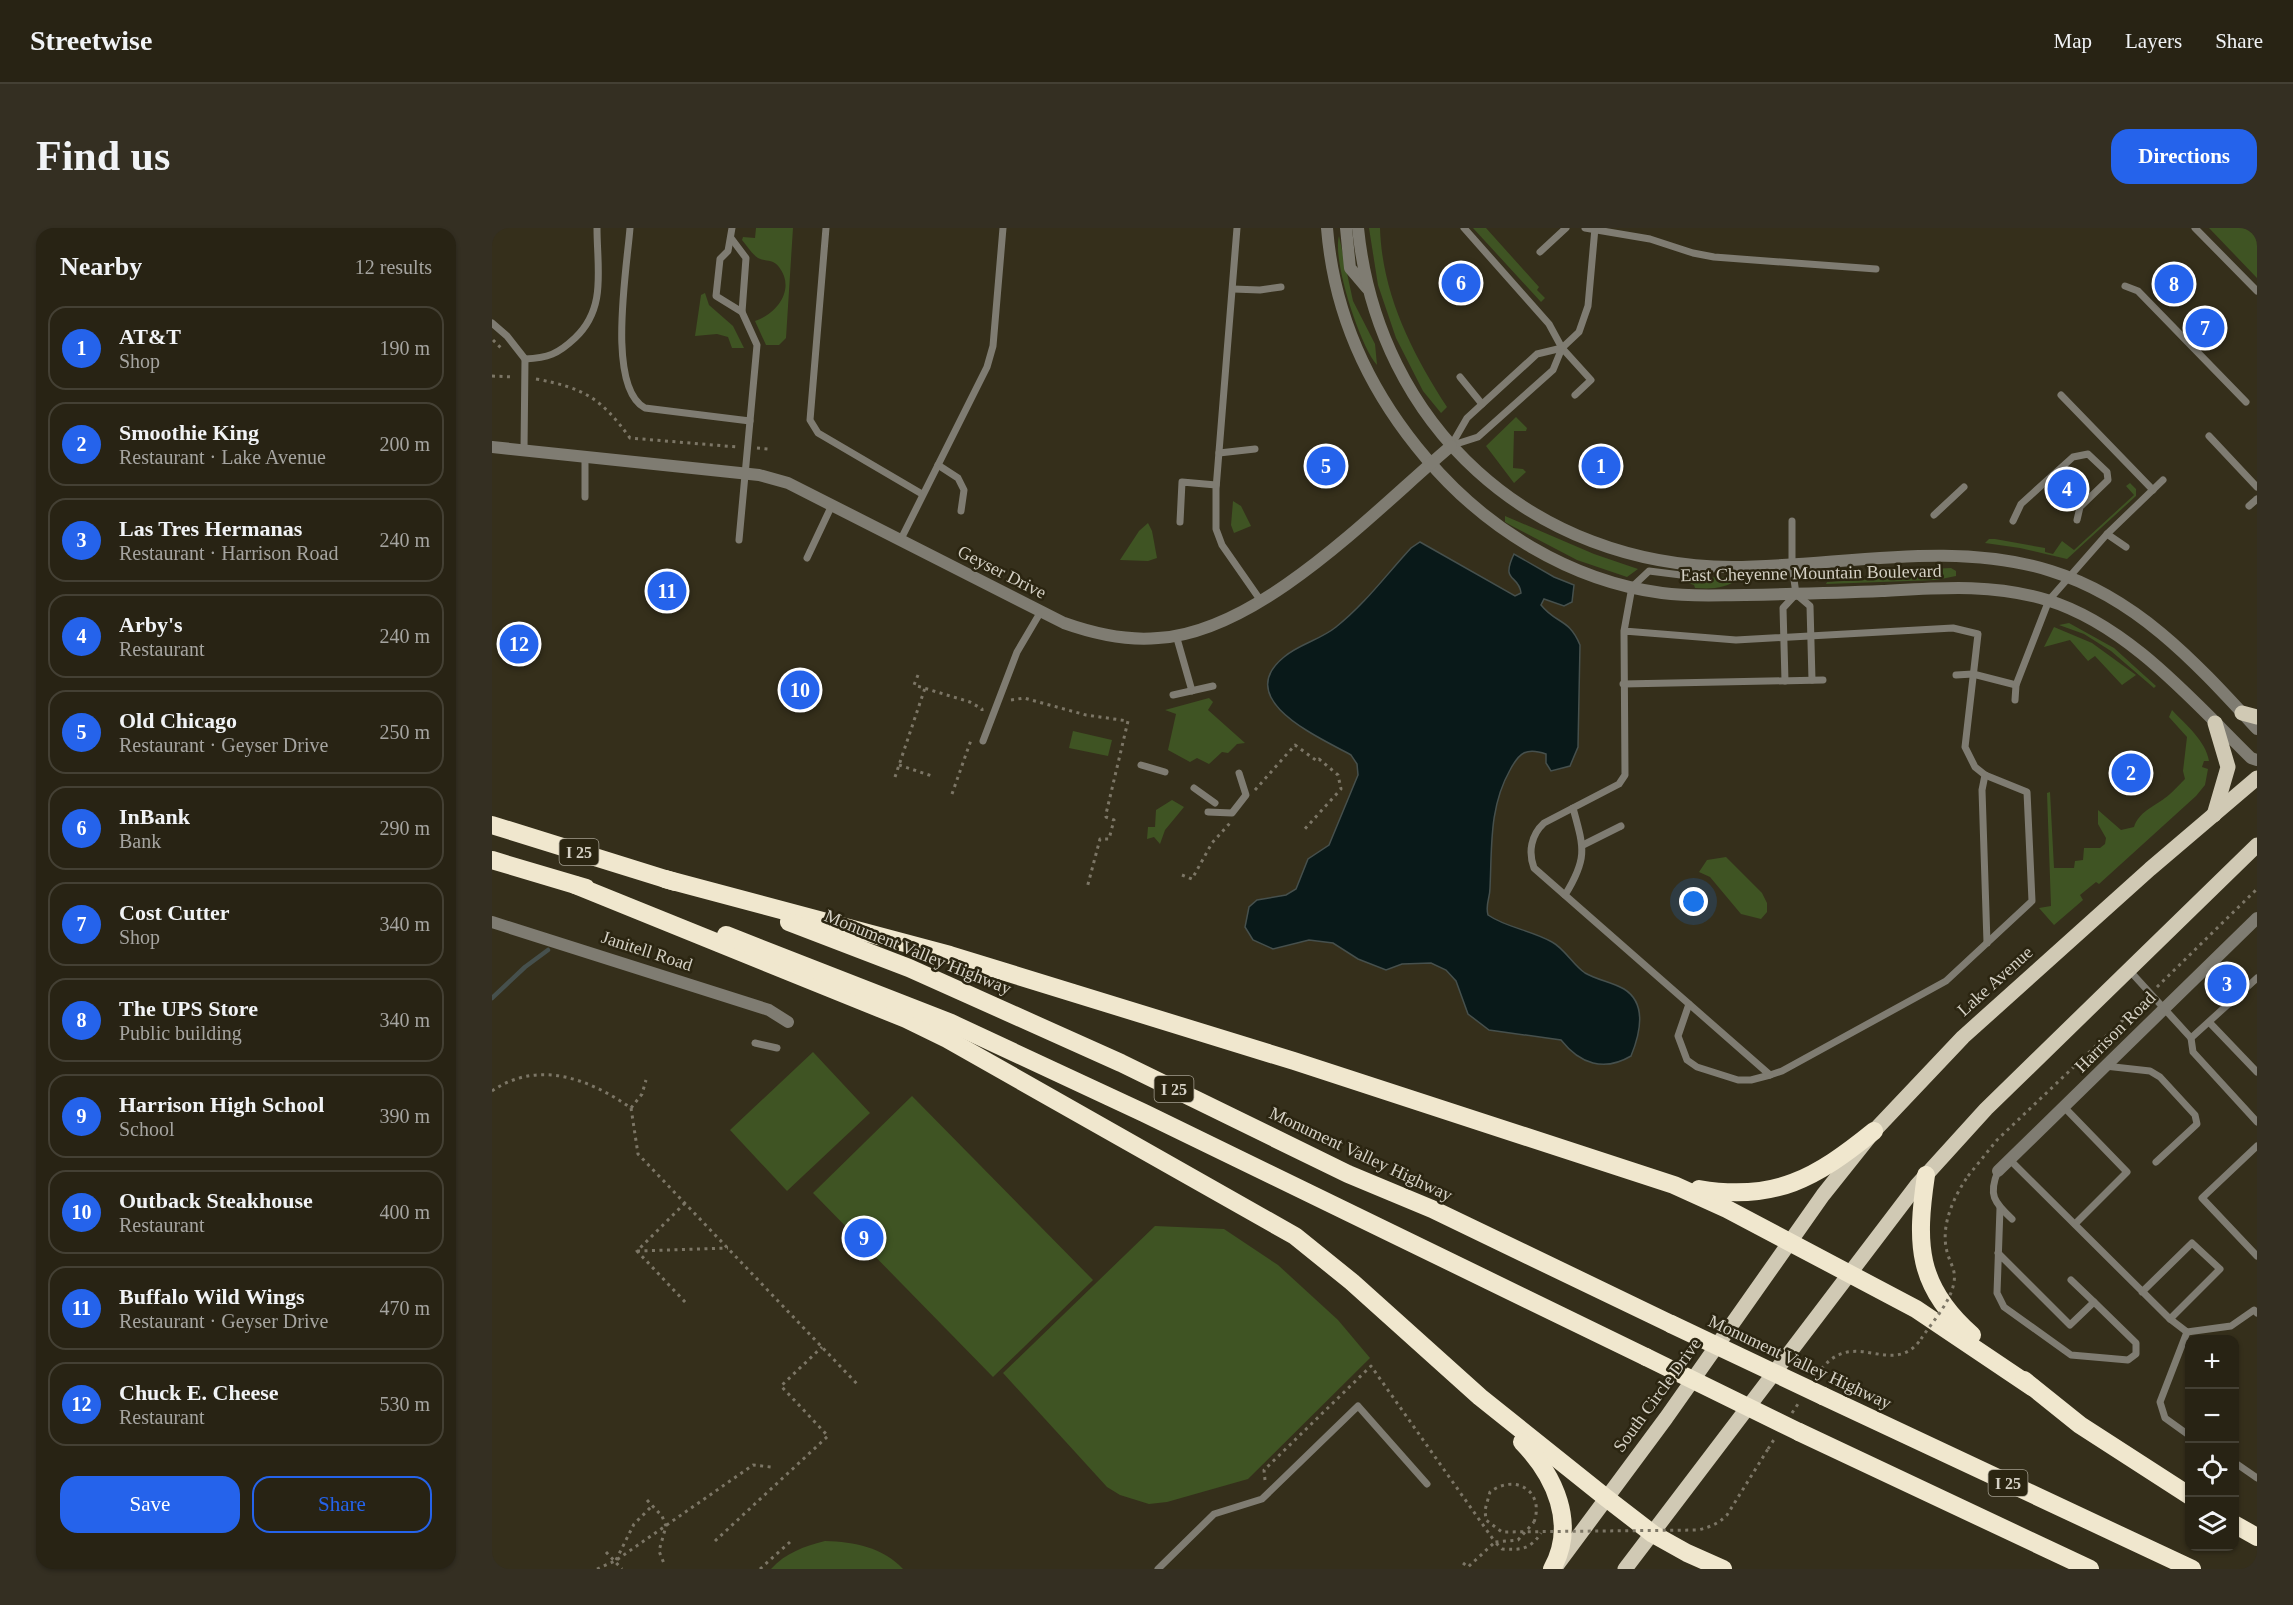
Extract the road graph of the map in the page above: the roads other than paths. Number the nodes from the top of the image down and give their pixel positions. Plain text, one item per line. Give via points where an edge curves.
1 (597, 228) edge
2 (630, 228) edge
3 (732, 228) edge
4 (826, 228) edge
5 (1003, 228) edge
6 (1237, 228) edge
7 (1327, 228) edge
8 (1346, 228) edge
9 (1358, 228) edge
10 (1464, 228) edge
11 (1566, 228) edge
12 (1585, 228) edge
13 (2195, 228) edge
14 (1595, 230) edge
15 (731, 238) junction
16 (1540, 252) dead end
17 (1876, 269) dead end
18 (2125, 286) dead end
19 (1281, 287) dead end
20 (1233, 289) junction
21 (1368, 289) junction
22 (2257, 291) edge
23 (742, 312) junction
24 (492, 323) edge
25 (1562, 348) junction
26 (525, 359) junction
27 (1460, 377) dead end
28 (1575, 394) dead end
29 (2061, 396) dead end
30 (2246, 402) dead end
31 (1482, 404) junction
32 (750, 421) junction
33 (2210, 436) dead end
34 (1450, 446) junction
35 (492, 447) edge
36 (1255, 449) dead end
37 (524, 450) junction
38 (1219, 453) junction
39 (585, 457) junction
40 (1430, 463) junction
41 (938, 465) junction
42 (744, 473) junction
43 (2163, 480) dead end
44 (1216, 486) junction
45 (1964, 487) dead end
46 (2257, 487) edge
47 (2152, 490) junction
48 (922, 494) junction
49 (585, 497) dead end
50 (2257, 499) edge
51 (832, 505) junction
52 (2249, 506) dead end
53 (961, 511) dead end
54 (1934, 515) dead end
55 (2077, 520) dead end
56 (1792, 521) dead end
57 (2013, 521) dead end
58 (1180, 522) dead end
59 (2107, 534) junction
60 (739, 540) dead end
61 (900, 541) junction
62 (2126, 548) dead end
63 (807, 558) dead end
64 (1696, 564) junction
65 (1792, 565) junction
66 (2068, 577) junction
67 (1632, 586) junction
68 (1796, 594) junction
69 (2049, 600) junction
70 (1261, 601) junction
71 (1040, 613) junction
72 (1624, 631) junction
73 (1176, 635) junction
74 (1811, 635) junction
75 (1784, 637) junction
76 (1973, 674) junction
77 (1956, 675) dead end
78 (1812, 680) junction
79 (1823, 680) dead end
80 (1785, 681) junction
81 (1623, 684) junction
82 (2016, 685) junction
83 (1213, 686) dead end
84 (1192, 691) junction
85 (1173, 695) dead end
86 (2015, 700) dead end
87 (2250, 715) edge
88 (2215, 723) junction
89 (2257, 729) edge
90 (983, 741) dead end
91 (2257, 760) edge
92 (1141, 765) dead end
93 (1165, 772) dead end
94 (1239, 773) dead end
95 (1985, 775) junction
96 (2257, 778) edge
97 (1194, 788) dead end
98 (1215, 803) dead end
99 (1573, 808) junction
100 (1208, 812) dead end
101 (2214, 815) junction
102 (492, 825) edge
103 (1621, 826) dead end
104 (2257, 845) edge
105 (1583, 846) junction
106 (492, 860) edge
107 (665, 879) junction
108 (575, 885) junction
109 (1565, 895) junction
110 (2257, 918) edge
111 (492, 922) edge
112 (1987, 943) junction
113 (2129, 970) junction
114 (2257, 978) edge
115 (1689, 1004) junction
116 (2164, 1008) junction
117 (788, 1022) dead end
118 (2210, 1023) junction
119 (2191, 1038) junction
120 (755, 1043) dead end
121 (777, 1048) dead end
122 (2105, 1066) junction
123 (2257, 1072) edge
124 (1770, 1075) junction
125 (2064, 1107) junction
126 (2257, 1122) edge
127 (1874, 1131) junction
128 (2257, 1146) edge
129 (2010, 1160) junction
130 (2156, 1162) dead end
131 (1998, 1171) joint
132 (1926, 1175) junction
133 (1674, 1185) junction
134 (2000, 1208) junction
135 (2012, 1219) dead end
136 (2075, 1224) junction
137 (1789, 1243) junction
138 (1998, 1253) junction
139 (2257, 1256) edge
140 (1848, 1274) junction
141 (2071, 1280) dead end
142 (2142, 1292) junction
143 (2094, 1302) junction
144 (2257, 1313) edge
145 (2170, 1319) junction
146 (2187, 1332) junction
147 (2032, 1387) junction
148 (1480, 1397) junction
149 (2185, 1432) edge
150 (2239, 1465) edge
151 (2257, 1478) edge
152 (1427, 1484) dead end
153 (2185, 1493) edge
154 (1605, 1497) junction
155 (2239, 1526) edge
156 (1653, 1534) junction
157 (2257, 1537) edge
158 (1158, 1569) edge
159 (1553, 1569) edge
160 (1624, 1569) edge
161 (1723, 1569) edge
162 (2090, 1569) edge
163 (2192, 1569) edge

1 - 26 lane via 597,305 591,322 551,357
2 - 32 lane via 621,351 630,396 645,408
3 - 15 lane
4 - 48 lane via 810,420 818,433
5 - 41 lane via 989,361
6 - 20 lane
7 - 40 street, East Cheyenne Mountain Boulevard via 1333,272 1366,374 1397,423
8 - 21 street, East Cheyenne Mountain Boulevard via 1350,268
9 - 21 street, East Cheyenne Mountain Boulevard
10 - 25 lane via 1549,324
11 - 16 lane
12 - 14 lane
13 - 22 lane
14 - 17 lane via 1724,258
14 - 25 lane via 1585,321
15 - 23 lane via 746,258
15 - 23 lane via 728,251 720,259 716,296
18 - 30 lane via 2154,305
19 - 20 lane
20 - 38 lane
21 - 34 street, East Cheyenne Mountain Boulevard via 1376,319 1401,373
23 - 32 lane via 758,345
24 - 26 lane
25 - 28 lane via 1591,380
25 - 31 lane via 1537,354
25 - 34 lane via 1553,370 1495,422 1478,436
26 - 37 lane
27 - 31 lane
29 - 47 lane
31 - 34 lane via 1467,418
32 - 42 lane
33 - 46 lane
34 - 40 street, Geyser Drive
34 - 64 street, East Cheyenne Mountain Boulevard via 1522,507 1567,531 1618,551
35 - 37 street, Geyser Drive
36 - 38 lane
37 - 39 street, Geyser Drive
38 - 44 lane
39 - 42 street, Geyser Drive
39 - 49 lane
40 - 67 street, East Cheyenne Mountain Boulevard via 1472,506 1515,537 1573,567
40 - 70 street, Geyser Drive via 1308,569
41 - 48 lane
41 - 53 lane via 958,478 964,490
42 - 51 street, Geyser Drive via 788,483
42 - 60 lane
43 - 47 lane
44 - 58 lane via 1182,482
44 - 70 lane via 1216,529
45 - 54 lane
47 - 59 lane
48 - 61 lane
50 - 52 lane
51 - 61 street, Geyser Drive
51 - 63 lane
55 - 57 lane via 2080,507 2108,480 2107,472 2088,454 2073,457 2021,504
56 - 65 lane
59 - 62 lane
59 - 66 lane
61 - 71 street, Geyser Drive
64 - 65 street, East Cheyenne Mountain Boulevard
64 - 67 lane via 1681,575 1649,571
65 - 66 street, East Cheyenne Mountain Boulevard via 1953,555 2006,560
65 - 68 lane
66 - 69 lane
66 - 87 street, East Cheyenne Mountain Boulevard via 2154,624
67 - 68 street, East Cheyenne Mountain Boulevard via 1685,595
67 - 72 lane
68 - 69 street, East Cheyenne Mountain Boulevard via 1965,587
68 - 74 lane via 1810,606
68 - 75 lane via 1783,608
69 - 82 lane
69 - 88 street, East Cheyenne Mountain Boulevard via 2103,626 2140,651
70 - 73 street, Geyser Drive via 1225,619
71 - 73 street, Geyser Drive via 1108,636
71 - 90 lane via 1017,652
72 - 75 lane via 1736,640
72 - 81 lane
73 - 84 lane
74 - 75 lane
74 - 76 lane via 1953,628 1978,634
74 - 78 lane
75 - 80 lane
76 - 77 lane
76 - 82 lane
76 - 95 lane via 1965,747 1975,767
78 - 79 lane
78 - 80 lane
80 - 81 lane
81 - 99 lane via 1625,775 1619,784
82 - 86 lane
83 - 84 lane
84 - 85 lane
87 - 89 street, East Cheyenne Mountain Boulevard
88 - 91 street, East Cheyenne Mountain Boulevard
88 - 101 main road via 2228,767
92 - 93 lane
94 - 100 lane via 1246,795 1232,813
95 - 112 lane via 1982,790
95 - 112 lane via 2027,792 2032,901
96 - 101 main road, Lake Avenue
97 - 98 lane
99 - 105 lane
99 - 109 lane via 1544,823 1531,847 1534,868
101 - 127 main road, Lake Avenue via 1963,1036
102 - 107 highway, Monument Valley Highway / I 25
103 - 105 lane
104 - 113 main road
105 - 109 lane via 1579,873
106 - 108 highway, I 25
107 - 133 highway via 950,955 1294,1061
107 - 163 highway, Monument Valley Highway / I 25, bridge via 718,895 909,968 1121,1063 1348,1174 1432,1209
108 - 148 highway via 906,1019 1006,1072 1295,1236
108 - 162 highway, I 25, bridge via 757,945 951,1023
109 - 115 lane
110 - 116 street, Harrison Road
111 - 117 street, Janitell Road via 769,1010
112 - 124 lane via 1946,981
113 - 116 lane
113 - 132 main road via 1986,1109
114 - 118 lane
115 - 124 lane
115 - 124 lane via 1678,1036 1687,1060 1697,1068 1738,1080
116 - 119 lane
116 - 122 street, Harrison Road
118 - 119 lane
118 - 123 lane
119 - 126 lane via 2193,1052
120 - 121 lane
122 - 125 street, Harrison Road
122 - 130 lane via 2150,1071 2195,1115 2197,1124
125 - 129 street, Harrison Road
125 - 136 lane via 2127,1172
127 - 133 highway via 1836,1162 1793,1184 1766,1192 1734,1195
127 - 137 main road, Lake Avenue
128 - 139 lane via 2202,1198
129 - 131 street, Harrison Road
129 - 136 lane
131 - 134 lane via 1992,1187
132 - 140 main road
132 - 147 highway via 1920,1246 1931,1287 1958,1322
133 - 137 highway
134 - 135 lane
134 - 138 lane
136 - 142 lane
137 - 140 highway
137 - 154 main road, South Circle Drive via 1666,1418
138 - 143 lane via 2070,1325
138 - 143 lane via 1997,1293 2004,1307 2071,1355 2128,1360 2136,1354 2136,1344
140 - 147 highway via 1916,1309
140 - 156 main road
141 - 143 lane
142 - 145 lane
142 - 145 lane via 2192,1243 2220,1269
144 - 146 lane via 2254,1310 2231,1326
145 - 146 lane
146 - 149 lane via 2160,1402 2165,1418
147 - 153 highway via 2080,1425
148 - 154 highway
148 - 159 highway via 1534,1455 1553,1485 1564,1524
150 - 151 lane
152 - 158 lane via 1358,1406 1262,1499 1214,1514
154 - 156 highway
154 - 159 main road, South Circle Drive
155 - 157 highway
156 - 160 main road
156 - 161 highway

